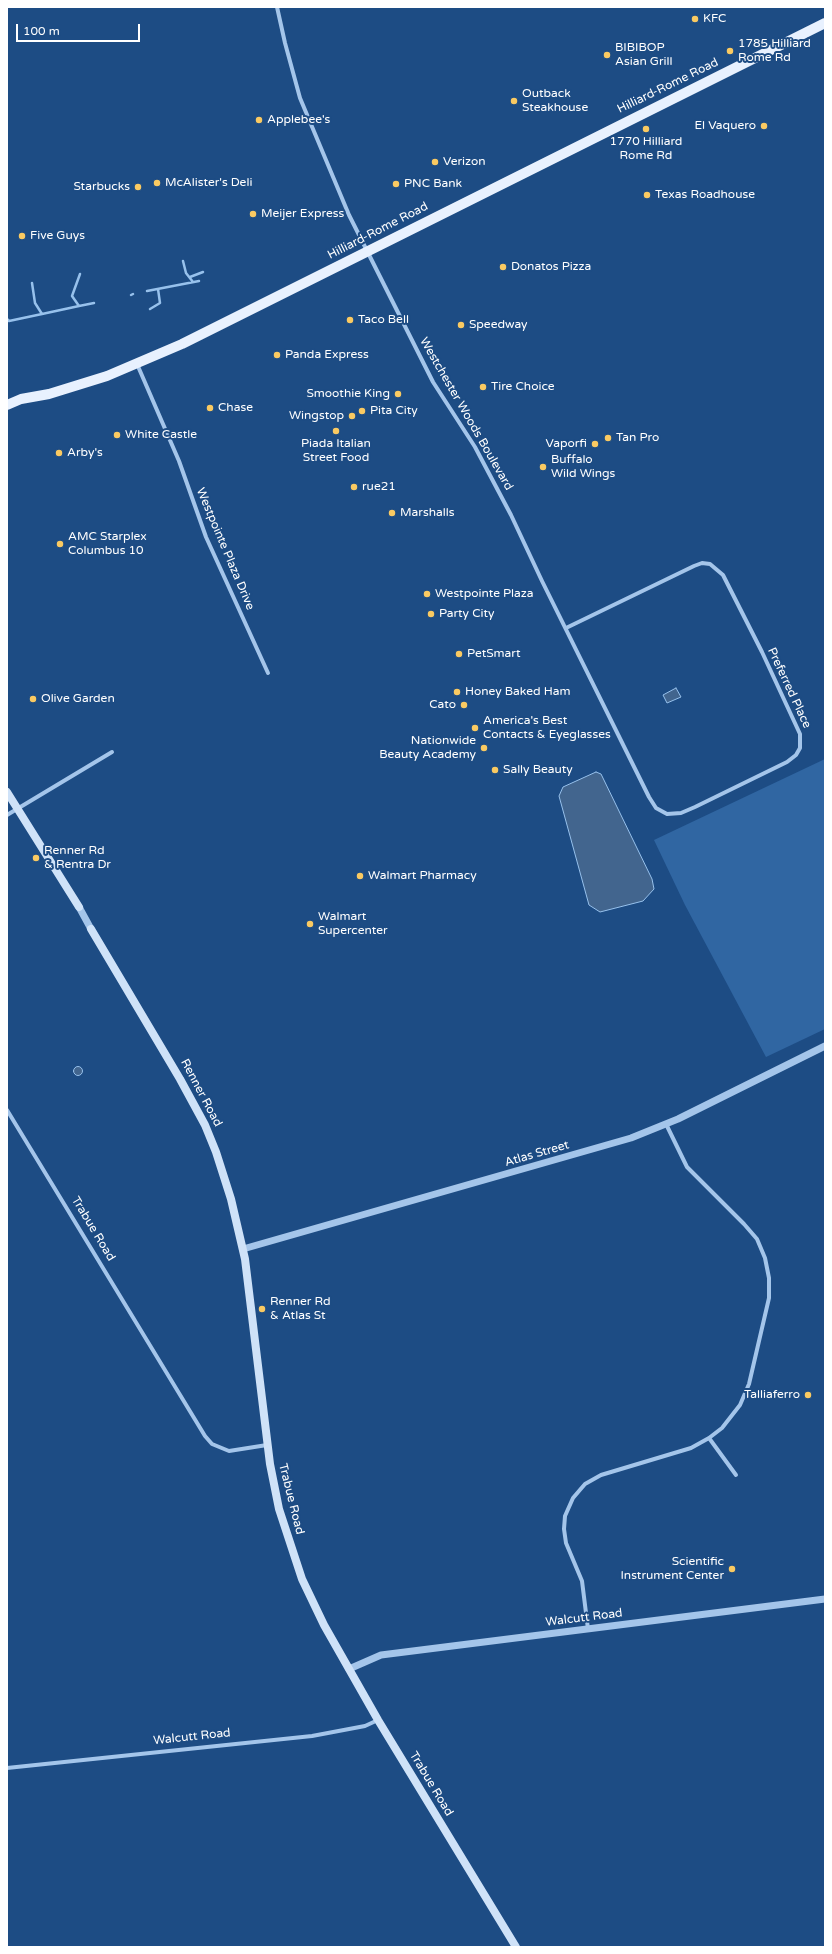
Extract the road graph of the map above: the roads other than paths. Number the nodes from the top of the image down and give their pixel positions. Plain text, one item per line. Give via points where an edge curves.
1 (277, 7) edge
2 (825, 23) edge
3 (367, 251) junction
4 (137, 364) junction
5 (7, 397) edge
6 (21, 399) junction
7 (7, 405) edge
8 (566, 628) junction
9 (268, 673) dead end
10 (112, 752) dead end
11 (7, 792) edge
12 (17, 809) junction
13 (7, 815) edge
14 (79, 907) joint
15 (91, 929) joint
16 (825, 1046) edge
17 (7, 1110) edge
18 (666, 1124) junction
19 (243, 1249) junction
20 (709, 1438) junction
21 (267, 1445) junction
22 (736, 1475) dead end
23 (825, 1599) edge
24 (588, 1629) junction
25 (349, 1669) junction
26 (378, 1720) junction
27 (7, 1768) edge
28 (516, 1947) edge

1 - 3 street, Westchester Woods Boulevard via 300,98 336,186
2 - 3 main road, Hilliard-Rome Road
3 - 4 main road, Hilliard-Rome Road
3 - 8 street, Westchester Woods Boulevard via 433,382 484,463
4 - 6 main road, Hilliard-Rome Road via 76,387
4 - 9 street, Westpointe Plaza Drive via 179,461 208,541
5 - 6 main road, Hilliard-Rome Road
6 - 7 main road, Hilliard-Rome Road
8 - 8 street, Preferred Place via 649,797 656,808 667,814 681,813 780,766 796,755 800,748 800,734 762,652 723,575 710,564 694,566
10 - 12 street
11 - 12 main road, Renner Road
12 - 13 street
12 - 14 main road, Renner Road
14 - 15 street, Renner Road
15 - 19 main road, Renner Road via 180,1078 205,1125 231,1199
16 - 18 street, Atlas Street
17 - 21 street, Trabue Road via 205,1436 212,1444 229,1451
18 - 19 street, Atlas Street via 585,1152
18 - 20 street via 687,1167 757,1240 765,1258 769,1278 769,1298 749,1384 740,1405 722,1428
19 - 21 main road, Renner Road
20 - 22 street
20 - 24 street via 691,1448 600,1475 584,1484 573,1498 565,1516 564,1533 582,1582
21 - 25 main road, Trabue Road via 279,1509 293,1555 321,1619
23 - 24 street, Walcutt Road
24 - 25 street, Walcutt Road via 381,1655
25 - 26 main road, Trabue Road
26 - 27 street, Walcutt Road via 365,1726 312,1736
26 - 28 main road, Trabue Road

